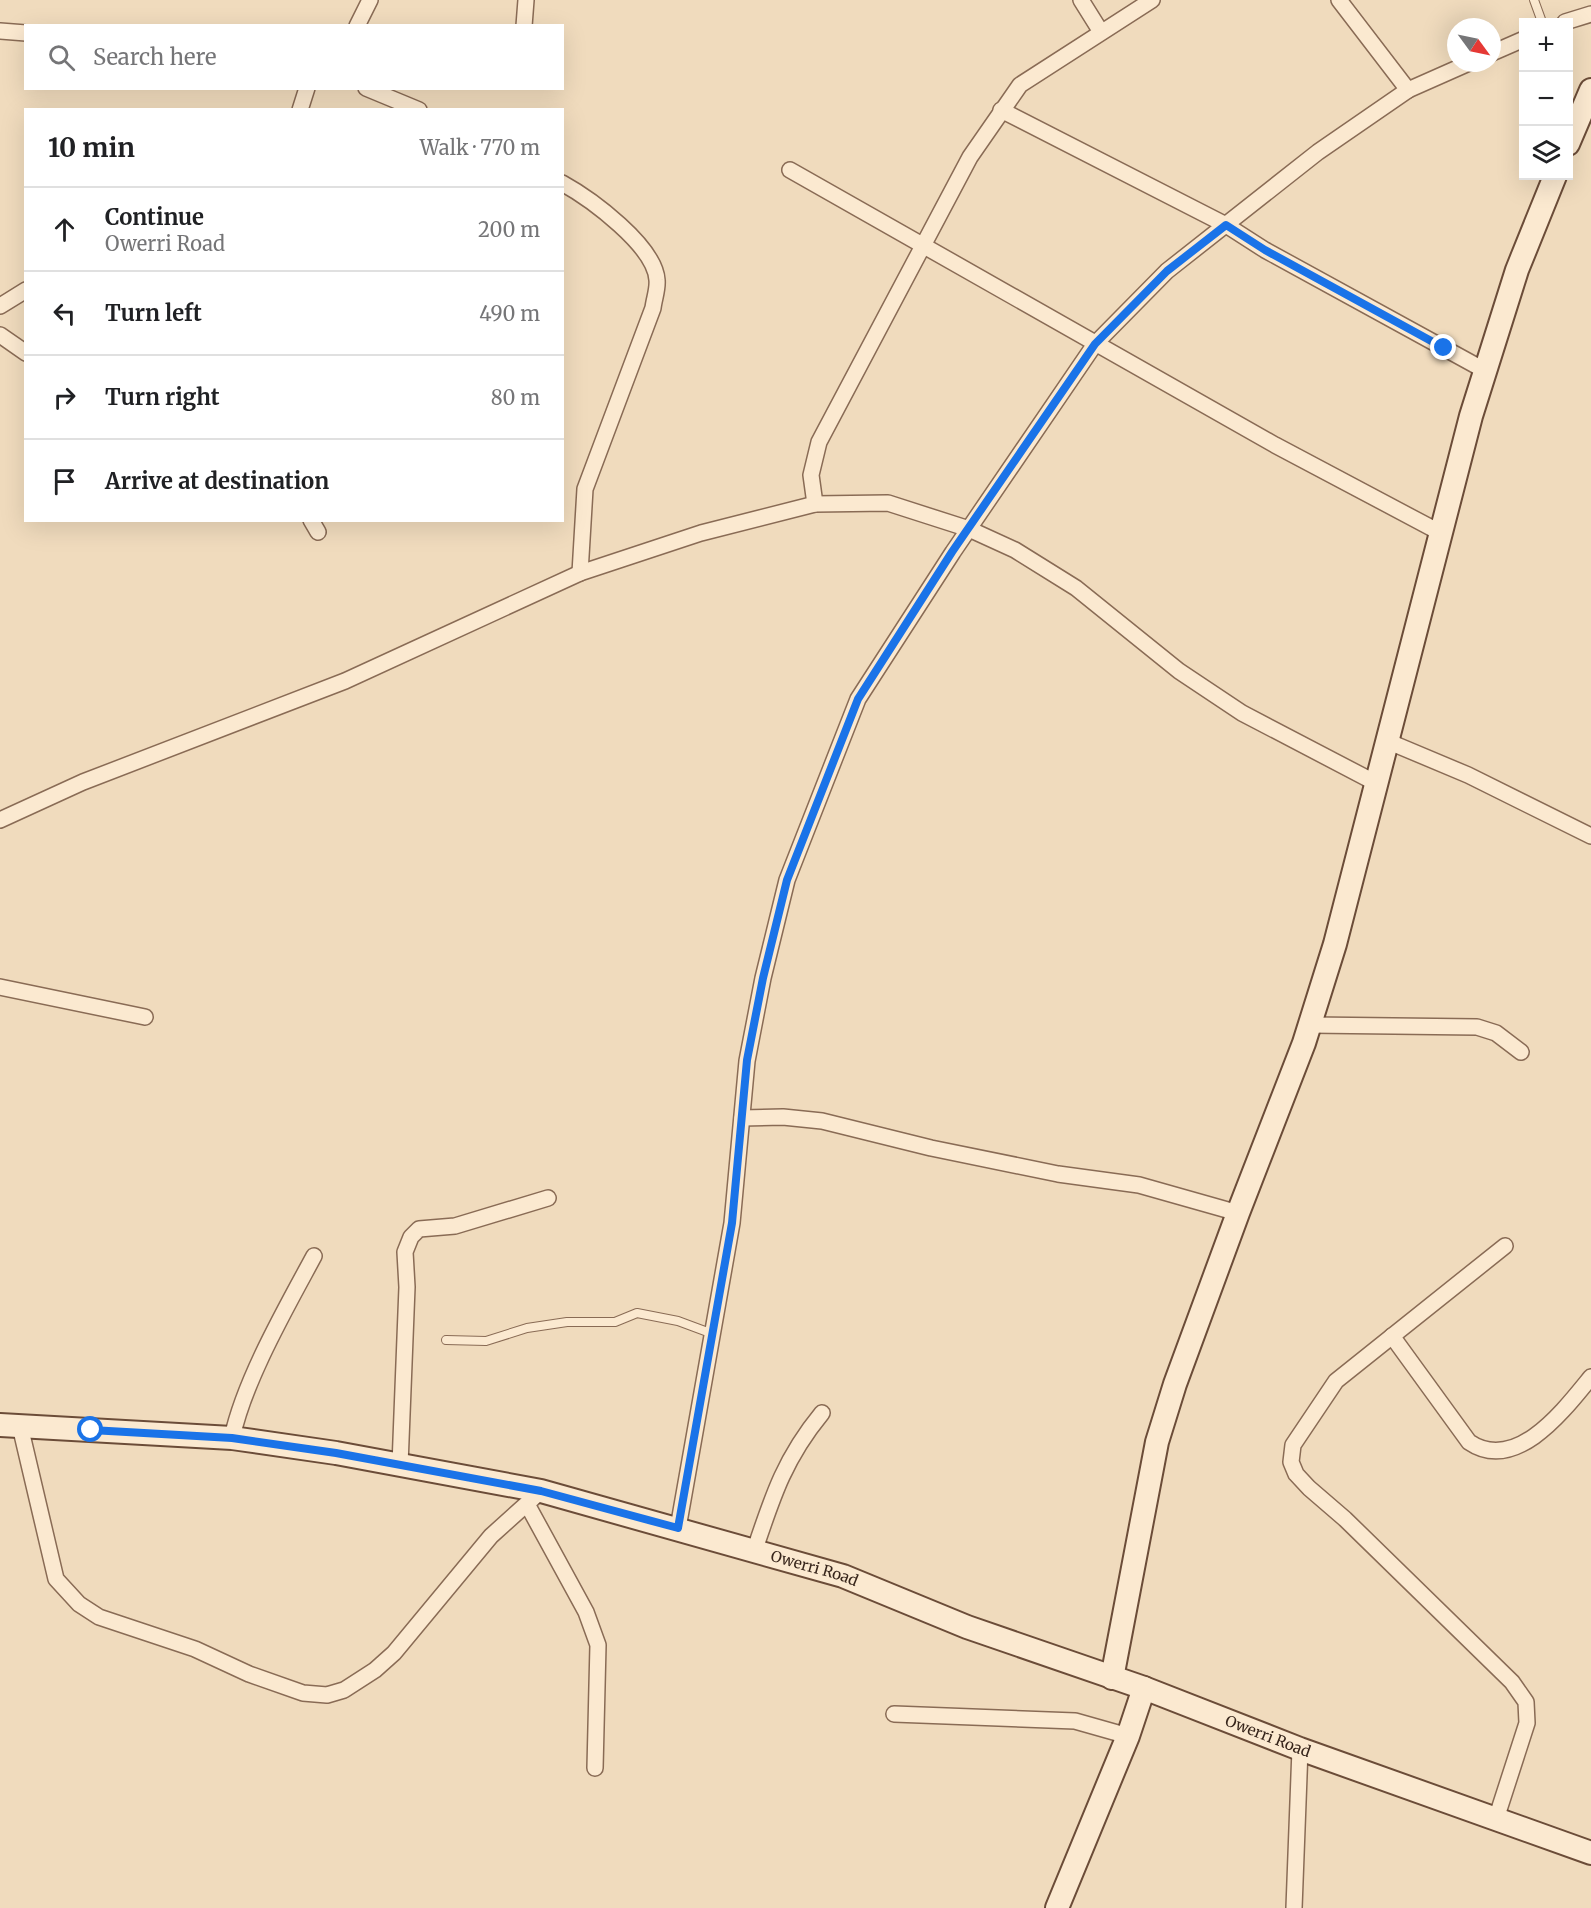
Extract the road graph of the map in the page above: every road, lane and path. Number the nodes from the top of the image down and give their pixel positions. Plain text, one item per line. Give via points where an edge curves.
1 (370, 0) edge
2 (526, 0) edge
3 (1081, 0) edge
4 (1152, 0) edge
5 (1339, 0) edge
6 (1534, 0) edge
7 (1591, 14) edge
8 (1541, 18) edge
9 (1573, 20) edge
10 (358, 24) edge
11 (524, 24) edge
12 (0, 31) edge
13 (1101, 32) junction
14 (24, 33) edge
15 (1519, 41) edge
16 (1501, 49) edge
17 (1449, 72) edge
18 (306, 90) edge
19 (371, 90) edge
20 (1408, 90) junction
21 (1591, 90) edge
22 (301, 108) edge
23 (414, 108) edge
24 (1001, 110) junction
25 (1585, 124) edge
26 (1573, 139) edge
27 (790, 170) dead end
28 (1554, 180) edge
29 (564, 185) edge
30 (1226, 225) junction
31 (922, 245) junction
32 (24, 291) edge
33 (0, 306) edge
34 (0, 335) edge
35 (1095, 344) junction
36 (24, 352) edge
37 (1484, 370) junction
38 (815, 504) junction
39 (969, 529) junction
40 (1441, 533) junction
41 (580, 573) junction
42 (1387, 741) junction
43 (1376, 783) junction
44 (0, 820) edge
45 (1591, 836) edge
46 (0, 987) edge
47 (145, 1017) dead end
48 (1310, 1025) junction
49 (1521, 1052) dead end
50 (742, 1118) junction
51 (548, 1198) dead end
52 (1238, 1213) junction
53 (1505, 1246) dead end
54 (314, 1256) dead end
55 (714, 1335) junction
56 (1392, 1336) junction
57 (446, 1340) dead end
58 (1591, 1377) edge
59 (822, 1413) dead end
60 (10, 1425) edge
61 (232, 1438) junction
62 (400, 1465) junction
63 (534, 1498) junction
64 (678, 1528) junction
65 (755, 1550) junction
66 (1112, 1678) junction
67 (1144, 1688) junction
68 (894, 1713) dead end
69 (1128, 1736) junction
70 (1300, 1749) junction
71 (595, 1768) dead end
72 (1496, 1819) junction
73 (1591, 1853) edge
74 (1057, 1908) edge
75 (1294, 1908) edge

1 - 10 street
2 - 11 street
3 - 13 street
4 - 13 street
5 - 20 street
6 - 8 lane
7 - 9 street
12 - 14 street
13 - 24 street via 1020,85
15 - 16 street
17 - 20 street
18 - 22 street
19 - 23 street
20 - 30 street via 1318,152
21 - 25 main road
24 - 30 street
24 - 31 street via 970,157
25 - 26 main road
27 - 31 street
28 - 37 main road via 1517,270
29 - 41 street via 635,238 649,258 657,280 653,308 585,489
30 - 35 street via 1167,271
30 - 37 street
31 - 35 street
31 - 38 street via 819,442 811,475
32 - 33 street
34 - 36 street
35 - 39 street
35 - 40 street
37 - 40 main road
38 - 39 street via 888,504
38 - 41 street via 701,533
39 - 43 street via 1015,550 1076,588 1179,671 1242,713
39 - 50 street via 858,699 787,880 751,1040
40 - 42 main road
41 - 44 street via 345,681 83,782
42 - 43 main road
42 - 45 street via 1468,775
43 - 48 main road
46 - 47 street
48 - 49 street via 1478,1027 1496,1032
48 - 52 main road
50 - 52 street via 822,1121 1024,1167 1139,1185
50 - 55 street via 732,1223
51 - 62 street via 455,1226 419,1228 411,1237 405,1252
52 - 66 main road via 1157,1442
53 - 56 street
54 - 61 street via 240,1408
55 - 57 lane via 678,1321 637,1313 615,1322 527,1328 486,1341
55 - 64 street
56 - 58 street via 1469,1442 1482,1451 1507,1450 1543,1432
56 - 72 street via 1335,1381 1293,1445 1291,1462 1309,1488 1512,1682 1526,1702 1527,1723
59 - 65 street via 799,1441 778,1482
60 - 61 main road, Owerri Road
60 - 63 street via 56,1579 79,1604 99,1617 303,1693 327,1695 344,1690 375,1670 394,1653 491,1536
61 - 62 main road, Owerri Road
62 - 63 main road, Owerri Road
63 - 64 main road, Owerri Road
63 - 71 street via 598,1645
64 - 65 main road, Owerri Road
65 - 66 main road, Owerri Road via 843,1576 967,1627
66 - 67 main road, Owerri Road
67 - 69 main road
67 - 70 main road, Owerri Road
68 - 69 street via 1065,1720
69 - 74 main road
70 - 72 main road, Owerri Road
70 - 75 street
72 - 73 main road, Owerri Road

